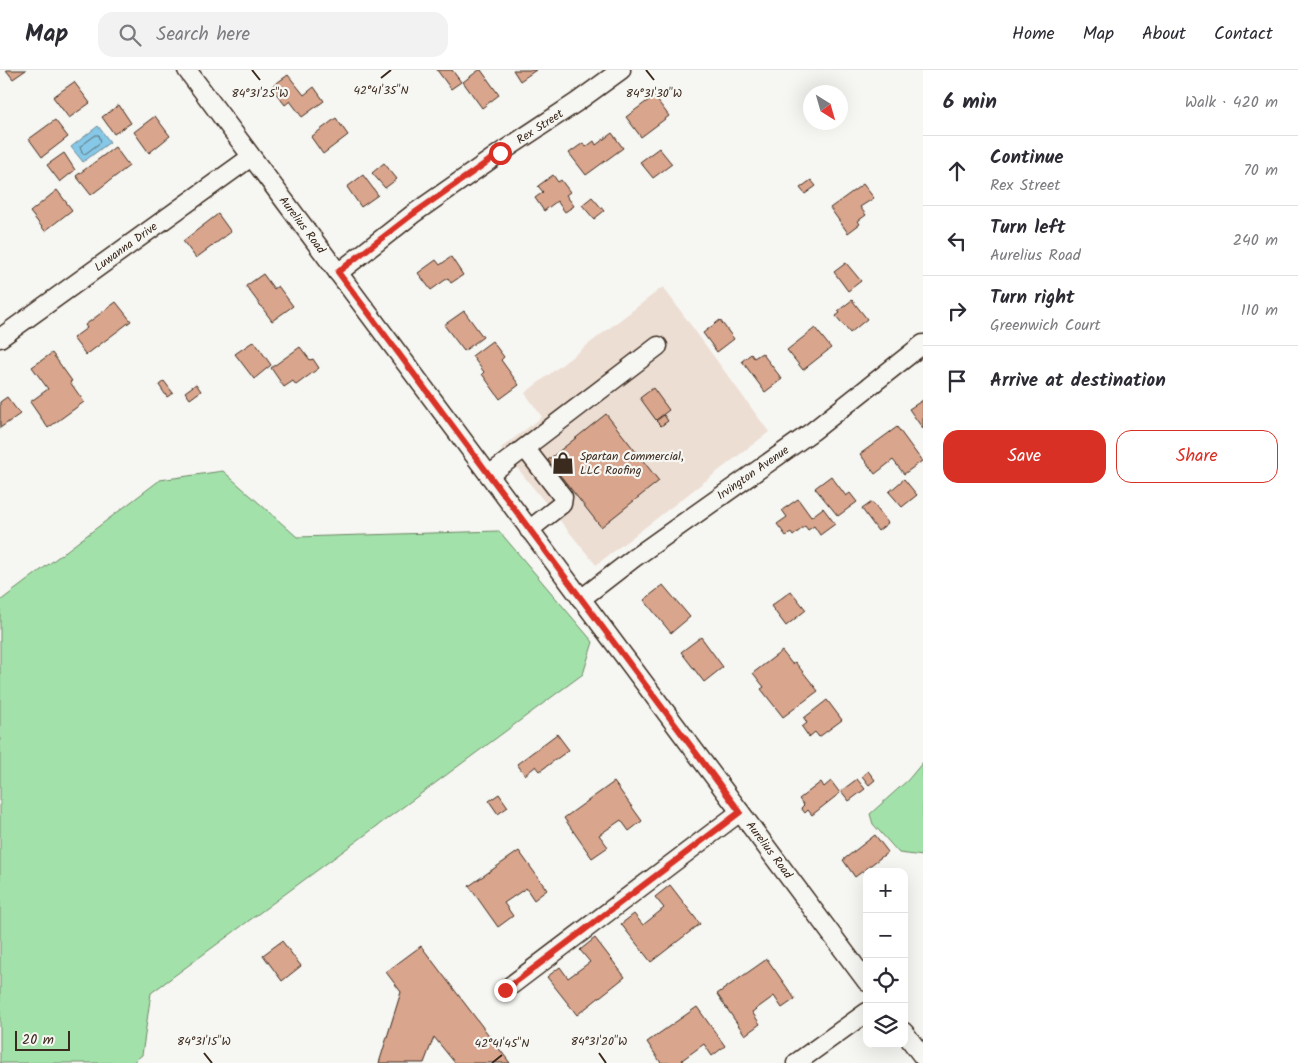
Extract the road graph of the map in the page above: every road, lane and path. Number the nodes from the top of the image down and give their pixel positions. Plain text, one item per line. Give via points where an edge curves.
1 (186, 70) edge
2 (621, 70) edge
3 (251, 157) junction
4 (338, 272) junction
5 (0, 338) edge
6 (923, 344) edge
7 (658, 346) dead end
8 (525, 448) junction
9 (489, 475) junction
10 (530, 530) junction
11 (582, 599) junction
12 (740, 812) junction
13 (863, 977) edge
14 (505, 990) dead end
15 (863, 1015) edge
16 (908, 1037) edge
17 (923, 1057) edge
18 (796, 1063) edge

1 - 3 street, Aurelius Road
2 - 4 street, Rex Street via 413,214
3 - 4 street, Aurelius Road
3 - 5 street, Luwanna Drive
4 - 9 street, Aurelius Road
6 - 11 street, Irvington Avenue via 813,431 634,558
7 - 8 street
8 - 9 street
8 - 10 street via 562,497 562,504
9 - 10 street, Aurelius Road
10 - 11 street, Aurelius Road
11 - 12 street, Aurelius Road
12 - 13 street, Aurelius Road
12 - 14 street
15 - 18 street
16 - 17 street

